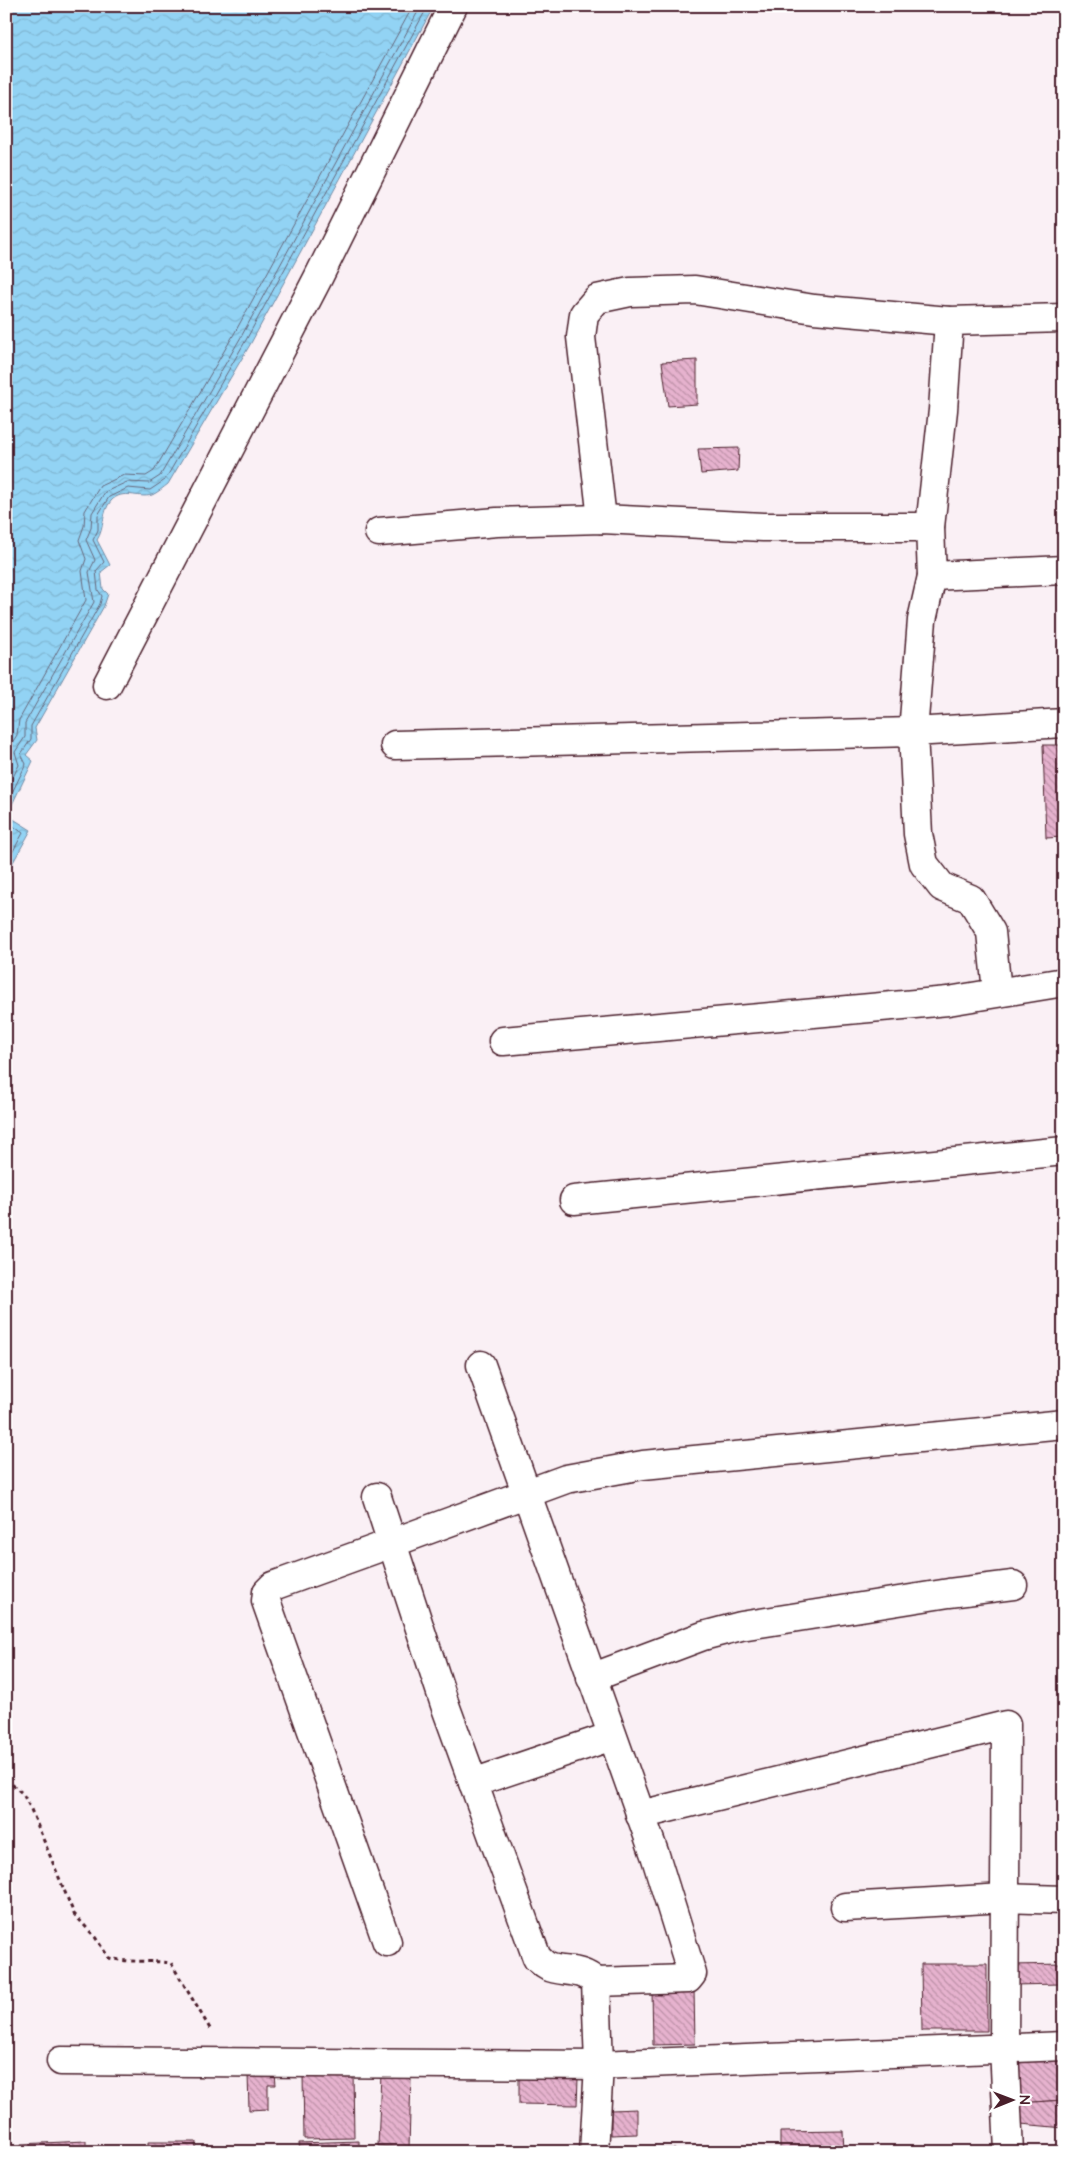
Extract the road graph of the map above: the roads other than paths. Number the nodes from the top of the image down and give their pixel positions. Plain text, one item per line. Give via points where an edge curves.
1 (453, 6) edge
2 (1064, 318) edge
3 (949, 321) junction
4 (602, 519) junction
5 (930, 527) junction
6 (379, 532) dead end
7 (1064, 570) edge
8 (932, 576) junction
9 (107, 685) dead end
10 (1064, 723) edge
11 (912, 732) junction
12 (395, 745) dead end
13 (1064, 982) edge
14 (997, 992) junction
15 (503, 1040) dead end
16 (1064, 1150) edge
17 (574, 1200) dead end
18 (481, 1365) dead end
19 (1064, 1424) edge
20 (526, 1493) junction
21 (377, 1497) dead end
22 (392, 1543) junction
23 (1013, 1586) dead end
24 (591, 1678) junction
25 (612, 1736) junction
26 (473, 1783) junction
27 (640, 1815) junction
28 (1005, 1898) junction
29 (1064, 1900) edge
30 (846, 1906) dead end
31 (387, 1942) dead end
32 (596, 1982) junction
33 (1064, 2046) edge
34 (1004, 2047) junction
35 (61, 2061) dead end
36 (599, 2065) junction
37 (594, 2152) edge
38 (1009, 2152) edge

1 - 9 street via 313,287
2 - 3 street
3 - 4 street via 814,309 695,290 630,292 597,299 584,314 581,337
3 - 5 street
4 - 5 street via 763,527
4 - 6 street via 497,522
5 - 8 street
7 - 8 street
8 - 11 street via 922,620
10 - 11 street
11 - 12 street
11 - 14 street via 918,834 924,864 942,887 971,899 991,932
13 - 14 street
14 - 15 street via 948,1002
16 - 17 street
18 - 20 street
19 - 20 street via 643,1466 566,1479
20 - 22 street
20 - 24 street
21 - 22 street
22 - 26 street
22 - 31 street via 273,1586 267,1592 266,1601
23 - 24 street via 940,1594 741,1626 702,1636
24 - 25 street
25 - 26 street
25 - 27 street
26 - 32 street via 537,1958 547,1966 574,1970
27 - 28 street via 1006,1724
27 - 32 street via 692,1974 688,1979
28 - 29 street
28 - 30 street
28 - 34 street
32 - 36 street
33 - 34 street
34 - 36 street
34 - 38 street
35 - 36 street
36 - 37 street

